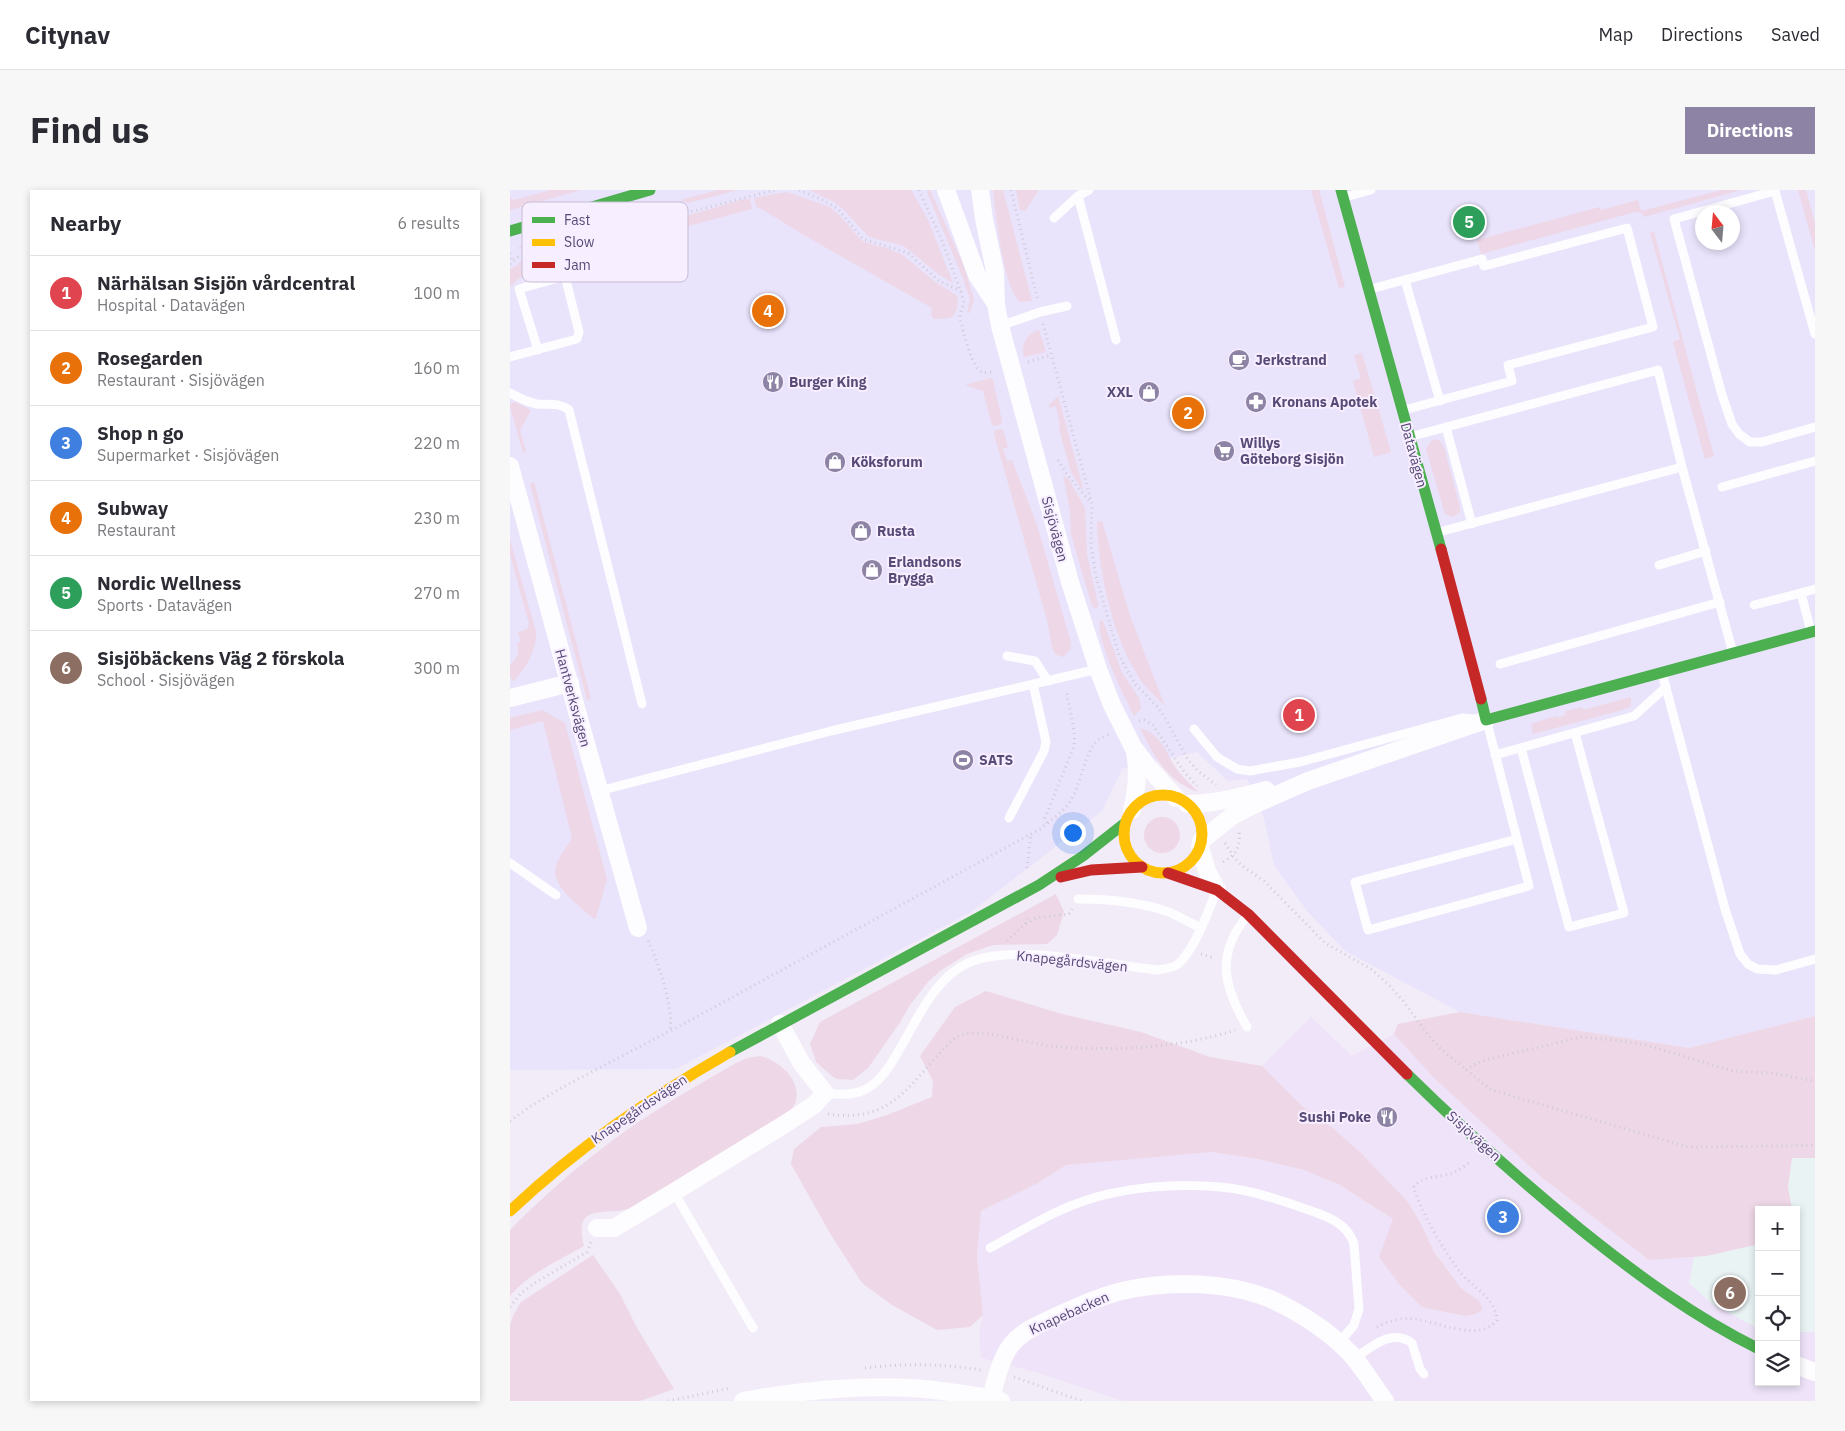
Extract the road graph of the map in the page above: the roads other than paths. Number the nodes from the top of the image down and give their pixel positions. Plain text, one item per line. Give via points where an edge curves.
1 (650, 190) edge
2 (946, 190) edge
3 (980, 190) edge
4 (1089, 190) edge
5 (1371, 190) edge
6 (1342, 194) edge
7 (1078, 196) junction
8 (609, 202) edge
9 (1054, 218) dead end
10 (522, 227) edge
11 (510, 231) edge
12 (1405, 280) junction
13 (544, 282) edge
14 (566, 282) edge
15 (1369, 290) junction
16 (996, 304) junction
17 (1067, 306) dead end
18 (1000, 326) junction
19 (1815, 334) edge
20 (1116, 340) dead end
21 (538, 350) junction
22 (510, 358) edge
23 (510, 394) edge
24 (1440, 401) junction
25 (1402, 410) junction
26 (1446, 427) junction
27 (1815, 427) edge
28 (1410, 437) junction
29 (1815, 460) edge
30 (510, 466) edge
31 (1682, 466) junction
32 (1722, 487) dead end
33 (1472, 524) junction
34 (1436, 532) junction
35 (1706, 551) junction
36 (1659, 565) dead end
37 (1815, 588) edge
38 (1801, 592) junction
39 (1720, 602) junction
40 (1754, 605) dead end
41 (1813, 631) edge
42 (1733, 653) junction
43 (1007, 656) dead end
44 (1500, 664) dead end
45 (1098, 669) junction
46 (1661, 672) junction
47 (1048, 681) junction
48 (570, 683) junction
49 (1033, 684) junction
50 (1666, 688) junction
51 (510, 698) edge
52 (642, 704) dead end
53 (1486, 720) junction
54 (1194, 729) dead end
55 (1575, 733) junction
56 (1133, 747) junction
57 (1521, 748) junction
58 (1495, 755) junction
59 (599, 791) junction
60 (1182, 801) junction
61 (1229, 808) junction
62 (1129, 817) junction
63 (1009, 818) dead end
64 (1517, 839) junction
65 (1200, 844) junction
66 (510, 863) edge
67 (1142, 867) junction
68 (1168, 873) junction
69 (1039, 885) junction
70 (1217, 890) junction
71 (556, 895) dead end
72 (1078, 899) road end
73 (1248, 914) junction
74 (638, 928) road end
75 (1201, 928) junction
76 (1815, 959) edge
77 (780, 1024) junction
78 (1247, 1027) road end
79 (819, 1099) junction
80 (674, 1192) junction
81 (510, 1211) edge
82 (597, 1228) road end
83 (990, 1248) dead end
84 (753, 1328) dead end
85 (1339, 1343) junction
86 (1755, 1347) edge
87 (1354, 1359) junction
88 (1800, 1366) edge
89 (1815, 1372) edge
90 (1424, 1374) dead end
91 (997, 1399) edge
92 (743, 1401) edge
93 (1385, 1401) edge

1 - 8 street
2 - 16 street, Sisjövägen via 977,275
3 - 16 street, Sisjövägen via 995,271
4 - 7 lane
5 - 6 lane
6 - 15 street, Datavägen
7 - 9 lane
7 - 20 lane
10 - 11 street
12 - 15 lane
12 - 24 lane
12 - 24 lane via 1482,259 1484,266 1627,228 1653,327 1508,365 1512,381
13 - 21 lane via 519,289
14 - 21 lane via 579,332 577,339
15 - 25 street, Datavägen
16 - 18 street, Sisjövägen
17 - 18 lane
18 - 45 street, Sisjövägen via 1070,582
19 - 27 lane via 1775,190 1674,219 1732,424 1750,442 1762,442
21 - 22 lane
23 - 52 lane via 528,402 550,403 569,410
24 - 25 lane
25 - 28 street, Datavägen
26 - 28 lane
26 - 31 lane via 1658,370
26 - 33 lane
28 - 34 street, Datavägen
29 - 32 lane
30 - 48 street, Hantverksvägen
31 - 33 lane
31 - 35 lane
33 - 34 lane
34 - 53 street, Datavägen
35 - 36 lane
35 - 39 lane
37 - 38 lane
38 - 40 lane
38 - 41 lane
39 - 42 lane
39 - 44 lane
41 - 42 street
42 - 46 street
43 - 47 lane via 1035,661
45 - 47 lane
45 - 56 street, Sisjövägen
46 - 50 lane
46 - 53 street
47 - 49 lane
48 - 51 street
48 - 59 street, Hantverksvägen
49 - 59 lane via 831,731
49 - 63 lane via 1046,742
50 - 55 lane via 1634,716
50 - 76 lane via 1724,909 1740,954 1757,969 1776,970
53 - 54 lane via 1462,718 1300,762 1250,771 1238,770 1217,757
53 - 58 lane
53 - 61 street
55 - 57 lane
55 - 57 lane via 1624,913 1570,927
56 - 60 street, Sisjövägen
56 - 62 street, Sisjövägen via 1138,775
57 - 58 lane
58 - 64 lane
59 - 74 street, Hantverksvägen
60 - 61 street
60 - 62 street via 1156,796 1143,801
60 - 65 street, Sisjövägen via 1198,818
61 - 65 street
62 - 67 street, Sisjövägen via 1125,845
62 - 69 street, Knapegårdsvägen via 1091,850
64 - 64 lane via 1529,886 1368,930 1355,882
65 - 68 street via 1185,866
65 - 70 street, Sisjövägen
66 - 71 lane
67 - 68 street, Sisjövägen
67 - 69 street, Knapegårdsvägen via 1092,870
68 - 70 street, Sisjövägen
69 - 77 street, Knapegårdsvägen
70 - 73 street, Sisjövägen
70 - 75 lane, Knapegårdsvägen
72 - 75 lane via 1128,902 1169,912
73 - 78 lane via 1237,928 1225,960 1233,998
73 - 86 street, Sisjövägen via 1424,1090 1565,1217 1685,1307
75 - 79 lane, Knapegårdsvägen via 1177,965 1158,970 1026,954 973,961 939,984 890,1066 875,1082 856,1093
77 - 79 street
77 - 81 street, Knapegårdsvägen via 660,1092 612,1125 545,1177
79 - 80 street
80 - 82 street via 614,1228
80 - 84 lane
83 - 85 lane via 1067,1207 1129,1190 1221,1187 1257,1194 1327,1216 1342,1224 1352,1237 1359,1309 1354,1325
85 - 87 street, Knapebacken
85 - 91 street, Knapebacken via 1308,1319 1273,1300 1237,1289 1199,1284 1157,1285 1122,1291 1088,1302 1028,1330 1006,1354 998,1373
87 - 90 lane via 1380,1341 1403,1337 1412,1343
87 - 93 street, Knapebacken
88 - 89 street
91 - 92 street via 912,1388 850,1388

